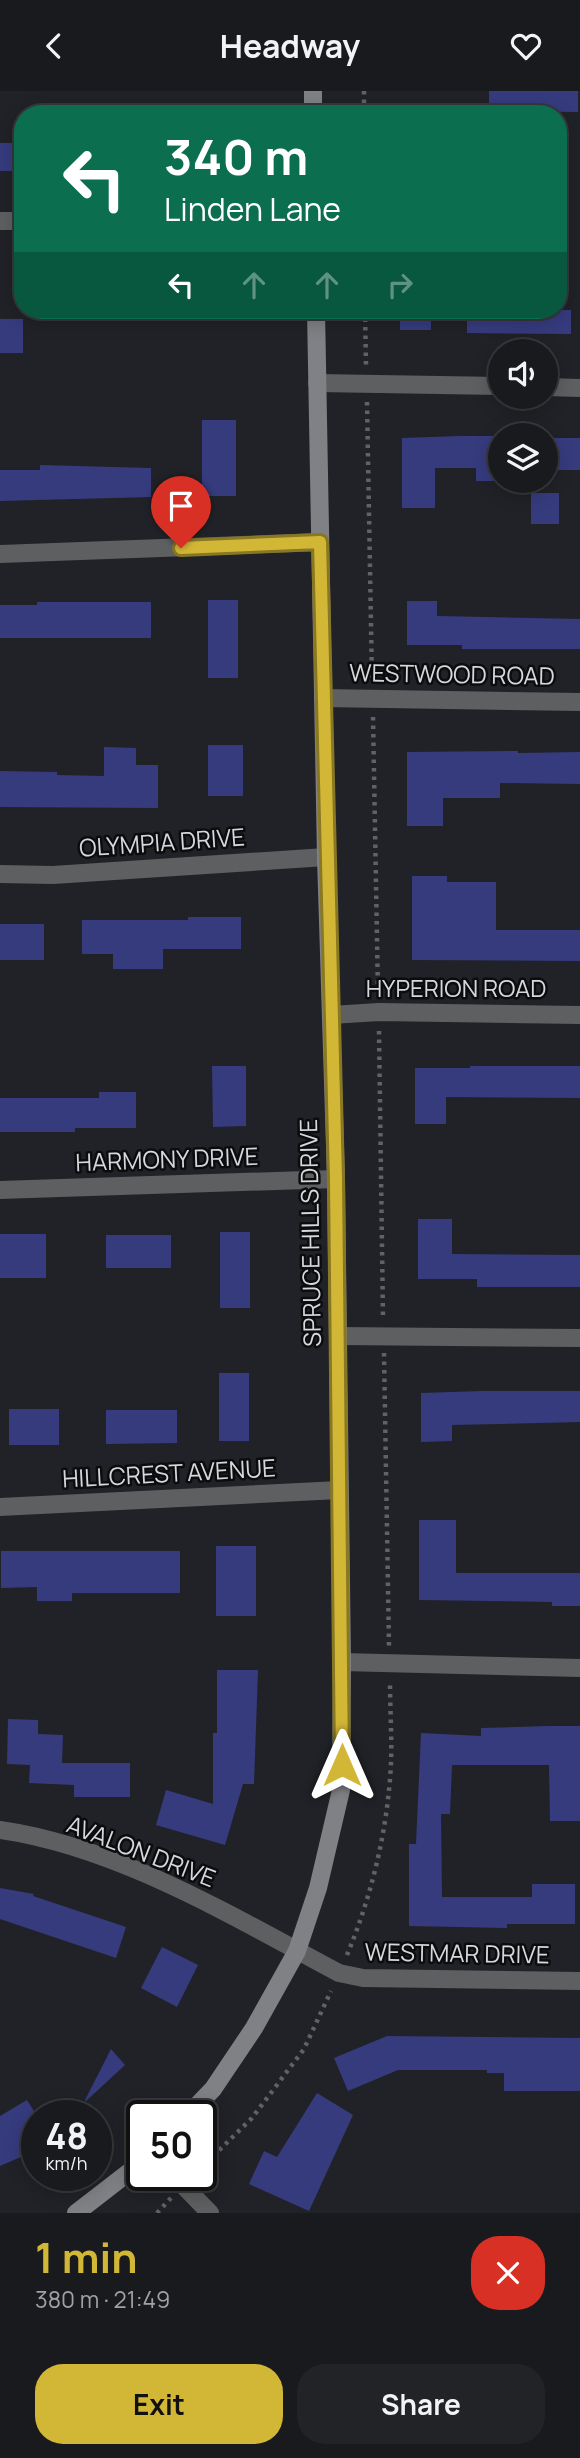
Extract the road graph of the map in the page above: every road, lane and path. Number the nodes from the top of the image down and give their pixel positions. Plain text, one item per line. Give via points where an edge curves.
1 (316, 319) edge
2 (365, 319) edge
3 (317, 383) junction
4 (367, 384) junction
5 (488, 386) edge
6 (558, 387) edge
7 (580, 388) edge
8 (320, 542) junction
9 (0, 554) edge
10 (323, 698) junction
11 (372, 699) junction
12 (580, 702) edge
13 (326, 857) junction
14 (0, 874) edge
15 (379, 1011) junction
16 (331, 1014) junction
17 (580, 1015) edge
18 (336, 1179) junction
19 (0, 1190) edge
20 (338, 1336) junction
21 (384, 1336) junction
22 (580, 1338) edge
23 (340, 1490) junction
24 (0, 1507) edge
25 (342, 1663) junction
26 (389, 1663) junction
27 (580, 1668) edge
28 (0, 1830) edge
29 (297, 1951) junction
30 (340, 1973) junction
31 (580, 1981) edge
32 (202, 2100) edge
33 (217, 2152) edge
34 (126, 2174) edge
35 (189, 2191) edge
36 (76, 2213) edge
37 (210, 2213) edge

1 - 3 main road, SPRUCE HILLS DRIVE
2 - 4 path
3 - 4 street
3 - 8 main road, SPRUCE HILLS DRIVE
4 - 5 street
4 - 11 path
6 - 7 street
8 - 9 street
8 - 10 main road, SPRUCE HILLS DRIVE
10 - 11 street, WESTWOOD ROAD
10 - 13 main road, SPRUCE HILLS DRIVE
11 - 12 street, WESTWOOD ROAD
11 - 15 path
13 - 14 street, OLYMPIA DRIVE via 53,875
13 - 16 main road, SPRUCE HILLS DRIVE
15 - 16 street, HYPERION ROAD
15 - 17 street, HYPERION ROAD
15 - 21 path
16 - 18 main road, SPRUCE HILLS DRIVE
18 - 19 street, HARMONY DRIVE
18 - 20 main road, SPRUCE HILLS DRIVE
20 - 21 street
20 - 23 main road, SPRUCE HILLS DRIVE
21 - 22 street
21 - 26 path
23 - 24 street, HILLCREST AVENUE
23 - 25 main road, SPRUCE HILLS DRIVE
25 - 26 street
25 - 29 main road, SPRUCE HILLS DRIVE via 341,1790 318,1888
26 - 27 street
26 - 30 path via 391,1763 386,1815 365,1912
28 - 29 street, AVALON DRIVE via 83,1850 183,1890
29 - 30 street, WESTMAR DRIVE
29 - 32 main road, SPRUCE HILLS DRIVE via 254,2028
30 - 31 street, WESTMAR DRIVE via 363,1978
30 - 33 path via 304,2049 252,2117
34 - 36 main road
35 - 37 street

